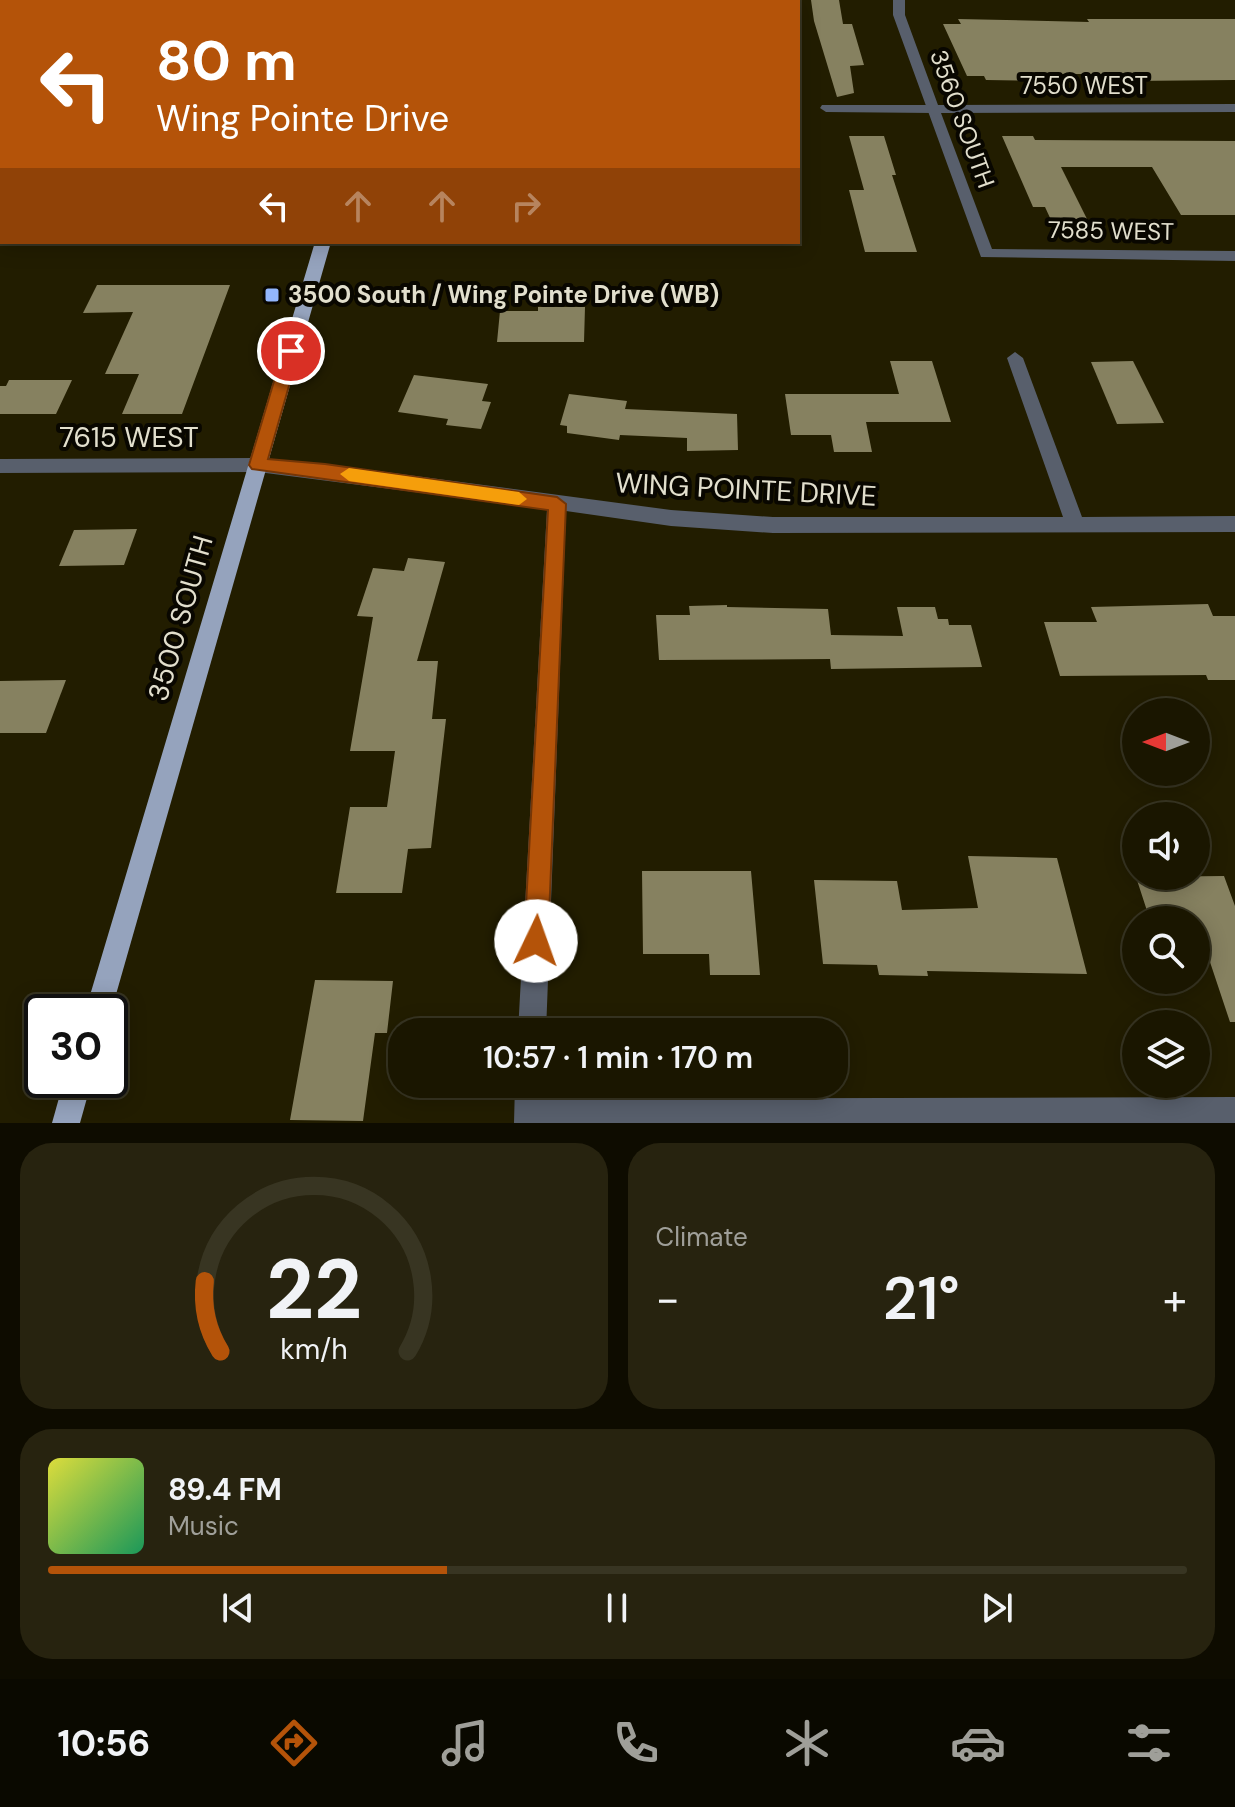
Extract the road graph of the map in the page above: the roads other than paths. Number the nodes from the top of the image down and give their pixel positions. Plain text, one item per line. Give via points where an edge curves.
1 (899, 0) edge
2 (826, 108) dead end
3 (1235, 108) edge
4 (933, 109) junction
5 (322, 244) edge
6 (986, 254) joint
7 (1235, 256) edge
8 (1015, 358) dead end
9 (258, 465) junction
10 (0, 466) edge
11 (557, 504) junction
12 (1075, 524) junction
13 (1235, 524) edge
14 (103, 994) edge
15 (533, 1018) edge
16 (73, 1098) edge
17 (529, 1098) edge
18 (1235, 1111) edge
19 (528, 1118) edge
20 (66, 1123) edge

1 - 4 street, 3560 SOUTH via 899,15
2 - 4 lane
3 - 4 street, 7550 WEST
4 - 6 street, 3560 SOUTH
5 - 9 main road, 3500 SOUTH
6 - 7 street, 7585 WEST
8 - 12 street
9 - 10 street, 7615 WEST
9 - 11 street, WING POINTE DRIVE
9 - 14 main road, 3500 SOUTH
11 - 12 street, WING POINTE DRIVE via 773,525
11 - 15 street
12 - 13 street, WING POINTE DRIVE
16 - 20 main road
17 - 19 street
18 - 19 street

